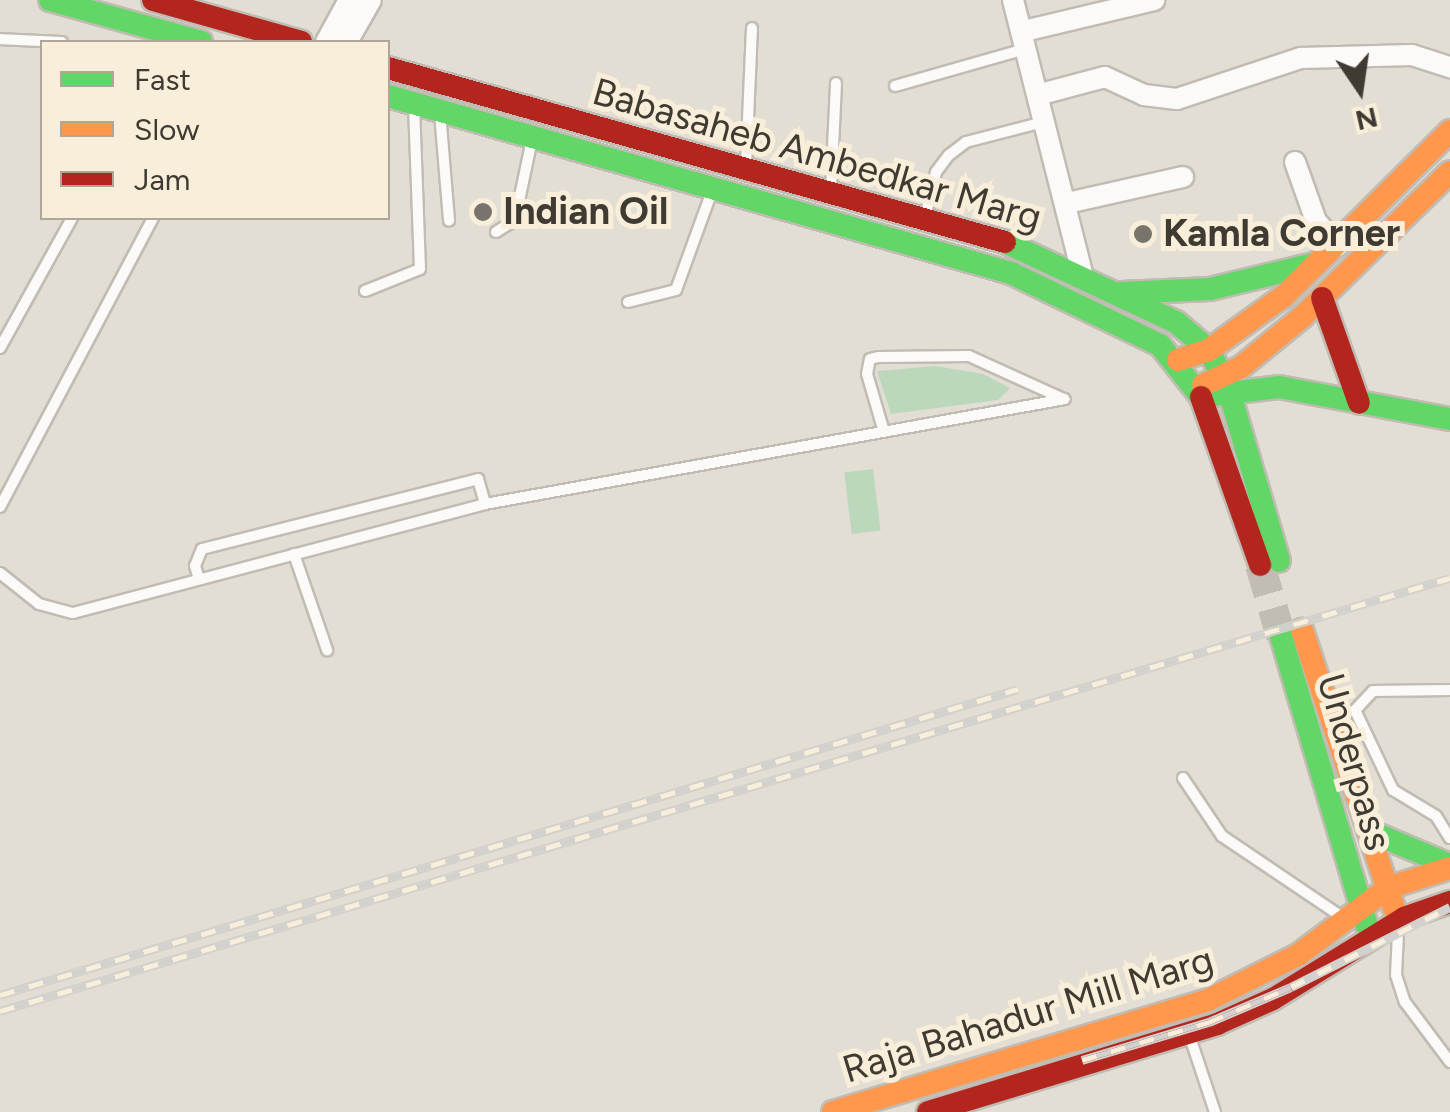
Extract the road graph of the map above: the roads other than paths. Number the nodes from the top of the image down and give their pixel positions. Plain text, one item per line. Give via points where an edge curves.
1 (50, 0) edge
2 (153, 0) edge
3 (349, 0) edge
4 (371, 0) edge
5 (1014, 0) edge
6 (1154, 0) edge
7 (752, 28) dead end
8 (0, 39) edge
9 (194, 40) edge
10 (294, 40) edge
11 (327, 40) edge
12 (348, 40) edge
13 (1026, 40) junction
14 (40, 41) edge
15 (1450, 67) edge
16 (390, 69) edge
17 (836, 83) dead end
18 (895, 86) dead end
19 (1041, 94) junction
20 (390, 97) edge
21 (414, 104) junction
22 (440, 112) junction
23 (1048, 121) junction
24 (1450, 131) edge
25 (532, 138) junction
26 (1295, 162) dead end
27 (746, 171) junction
28 (1450, 172) edge
29 (1183, 177) dead end
30 (712, 190) junction
31 (831, 196) junction
32 (1067, 203) junction
33 (71, 220) edge
34 (152, 220) edge
35 (449, 222) dead end
36 (924, 223) junction
37 (496, 232) dead end
38 (1329, 254) junction
39 (1082, 272) junction
40 (365, 291) dead end
41 (1121, 293) junction
42 (1322, 298) junction
43 (628, 302) dead end
44 (0, 348) edge
45 (1209, 350) junction
46 (1178, 360) junction
47 (1231, 379) junction
48 (1309, 394) junction
49 (1203, 401) junction
50 (1359, 404) junction
51 (1450, 420) edge
52 (1236, 421) junction
53 (884, 432) junction
54 (484, 504) junction
55 (0, 507) edge
56 (294, 554) junction
57 (0, 573) edge
58 (199, 579) junction
59 (328, 650) dead end
60 (1450, 690) edge
61 (1182, 778) dead end
62 (1369, 830) junction
63 (1450, 838) edge
64 (1450, 866) edge
65 (1388, 888) junction
66 (1450, 902) edge
67 (1353, 912) junction
68 (1398, 922) junction
69 (1371, 939) junction
70 (1189, 1034) junction
71 (1450, 1062) edge
72 (833, 1112) edge
73 (928, 1112) edge
74 (1214, 1112) edge

1 - 9 main road
2 - 10 main road
3 - 11 street
4 - 12 street
5 - 13 street
6 - 13 street
7 - 27 lane
8 - 14 lane
13 - 18 lane
13 - 19 street
15 - 19 street via 1412,55 1301,58 1177,99 1144,95 1106,76
16 - 27 main road, Babasaheb Ambedkar Marg
17 - 31 lane
19 - 23 street
20 - 21 main road, Babasaheb Ambedkar Marg
21 - 22 main road, Babasaheb Ambedkar Marg
21 - 40 lane via 420,269
22 - 25 main road, Babasaheb Ambedkar Marg
22 - 35 lane
23 - 32 street
23 - 36 lane via 966,142 949,155 936,172
24 - 38 main road
25 - 30 main road, Babasaheb Ambedkar Marg
25 - 37 lane via 515,220
26 - 38 street
27 - 31 main road, Babasaheb Ambedkar Marg
28 - 42 main road
29 - 32 street
30 - 43 lane via 676,290
30 - 46 main road, Babasaheb Ambedkar Marg via 1010,273 1071,297
31 - 36 main road, Babasaheb Ambedkar Marg
32 - 39 street
33 - 44 lane
34 - 55 lane
36 - 39 main road, Babasaheb Ambedkar Marg via 1022,248
38 - 41 main road via 1226,286
38 - 45 main road
39 - 41 main road, Babasaheb Ambedkar Marg
41 - 45 main road, Babasaheb Ambedkar Marg via 1176,322
42 - 47 main road
42 - 50 main road
45 - 46 main road
45 - 47 main road
46 - 49 main road, Babasaheb Ambedkar Marg
47 - 48 main road
47 - 49 main road
47 - 52 main road
48 - 50 main road
48 - 52 main road via 1258,401
49 - 52 main road via 1270,563
50 - 51 main road
53 - 53 lane via 920,426 1065,399 968,356 879,357 870,360 867,374
53 - 54 lane
54 - 56 lane
54 - 58 lane via 478,478 202,549 195,566
56 - 58 lane
56 - 59 lane
57 - 58 lane via 38,604 73,612
60 - 63 lane via 1373,690 1355,710 1380,773 1393,790 1436,816
61 - 67 lane via 1222,836
62 - 64 main road
62 - 65 main road, Underpass
62 - 67 main road, Underpass via 1292,633
64 - 65 main road, Raja Bahadur Mill Marg
65 - 67 main road, Raja Bahadur Mill Marg
65 - 68 main road, Underpass
66 - 68 main road, Raja Bahadur Mill Marg
67 - 69 main road, Underpass
67 - 72 main road, Raja Bahadur Mill Marg via 1274,969 1208,1000
68 - 69 main road, Raja Bahadur Mill Marg
68 - 71 lane via 1396,975 1405,1002
69 - 70 main road, Raja Bahadur Mill Marg via 1273,999
70 - 73 main road, Raja Bahadur Mill Marg
70 - 74 lane

